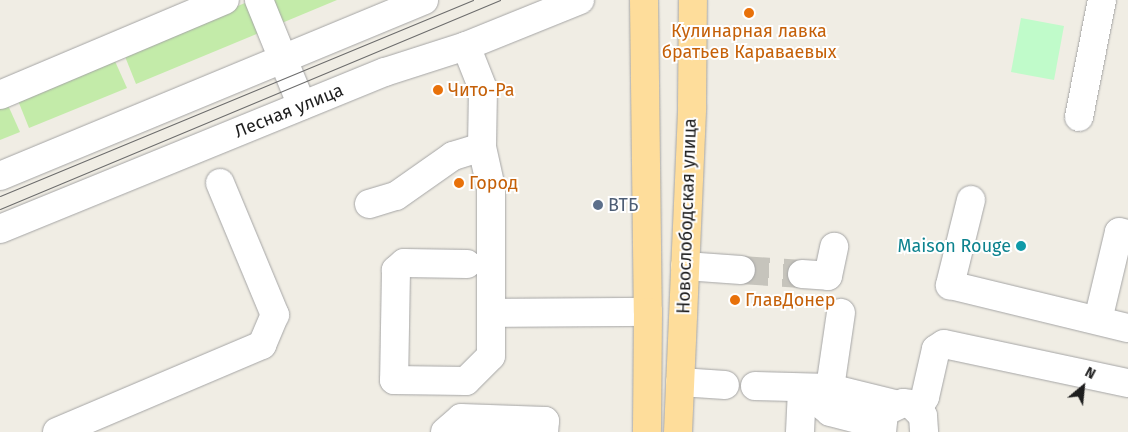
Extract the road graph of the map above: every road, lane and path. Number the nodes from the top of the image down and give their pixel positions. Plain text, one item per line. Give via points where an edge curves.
1 (225, 0) edge
2 (259, 0) edge
3 (424, 0) edge
4 (580, 0) edge
5 (644, 0) edge
6 (692, 0) edge
7 (1102, 0) edge
8 (466, 46) junction
9 (283, 59) junction
10 (0, 95) edge
11 (302, 106) junction
12 (1079, 117) dead end
13 (482, 147) junction
14 (0, 176) edge
15 (220, 183) dead end
16 (971, 200) dead end
17 (369, 204) dead end
18 (0, 230) edge
19 (1128, 234) edge
20 (834, 247) dead end
21 (467, 264) dead end
22 (685, 266) junction
23 (741, 270) tunnel mouth
24 (802, 274) tunnel mouth
25 (648, 312) junction
26 (491, 313) junction
27 (841, 313) dead end
28 (1098, 320) junction
29 (1128, 328) edge
30 (680, 382) junction
31 (1128, 383) edge
32 (725, 385) dead end
33 (755, 386) dead end
34 (830, 388) junction
35 (802, 389) junction
36 (900, 421) edge
37 (57, 432) edge
38 (444, 432) edge
39 (544, 432) edge
40 (647, 432) edge
41 (678, 432) edge
42 (800, 432) edge

1 - 10 street
2 - 9 street
3 - 9 street
4 - 8 street, Лесная улица
5 - 25 main road, Новослободская улица
6 - 22 main road, Новослободская улица
7 - 12 street
8 - 11 street, Лесная улица via 385,72
8 - 13 street via 484,89
9 - 11 street
9 - 14 street
11 - 18 street, Лесная улица
13 - 17 street via 453,156 396,196
13 - 26 street via 491,188
15 - 37 street via 275,315 262,345
16 - 28 street via 950,285
19 - 28 street via 1119,232
20 - 24 street via 828,276
21 - 26 street via 404,263 396,270 394,380 466,381 491,356
22 - 23 street
22 - 30 main road, Новослободская улица
25 - 26 street
25 - 40 main road, Новослободская улица
27 - 34 street
28 - 29 street
30 - 32 street
30 - 41 main road, Новослободская улица
31 - 36 street via 944,344 936,348 925,398
33 - 35 street
34 - 35 street
34 - 36 street
35 - 36 street via 830,412
35 - 42 street
38 - 39 street via 462,418 545,421

